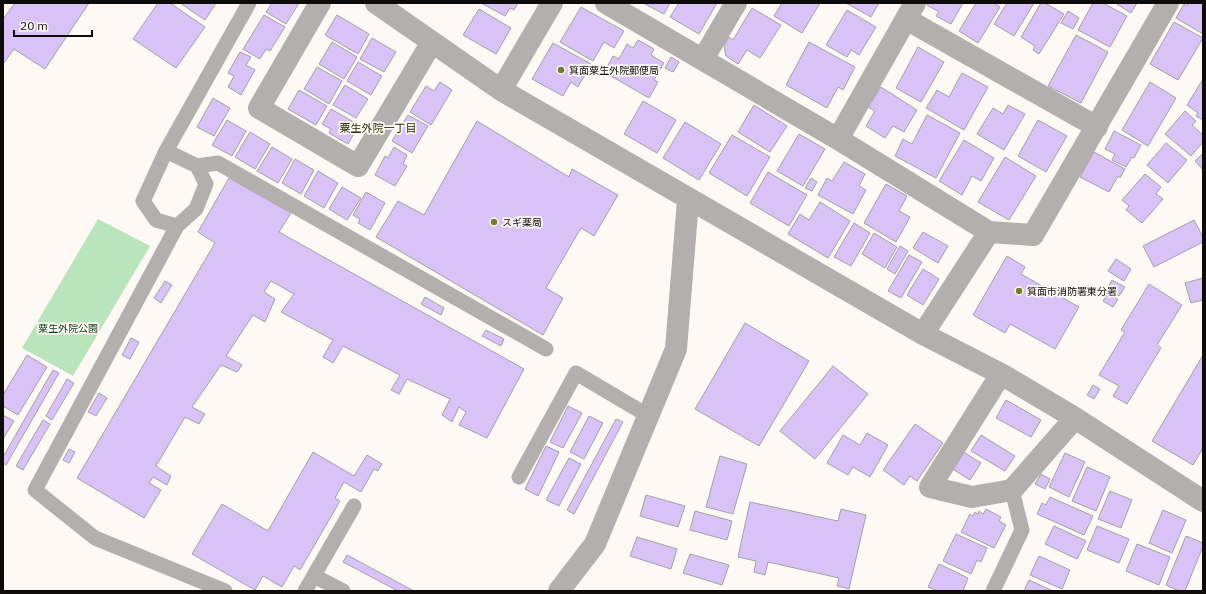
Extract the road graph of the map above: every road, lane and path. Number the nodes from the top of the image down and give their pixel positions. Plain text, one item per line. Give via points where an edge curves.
1 (249, 3) edge
2 (320, 3) edge
3 (376, 3) edge
4 (552, 3) edge
5 (606, 3) edge
6 (736, 3) edge
7 (1168, 3) edge
8 (910, 11) edge
9 (432, 42) junction
10 (703, 59) junction
11 (501, 90) junction
12 (1097, 127) junction
13 (838, 139) junction
14 (166, 152) junction
15 (196, 166) junction
16 (688, 200) junction
17 (177, 226) junction
18 (989, 232) junction
19 (923, 334) junction
20 (546, 349) dead end
21 (1001, 374) junction
22 (647, 415) junction
23 (1075, 418) junction
24 (519, 477) dead end
25 (1012, 490) junction
26 (1203, 501) edge
27 (354, 506) dead end
28 (314, 576) junction
29 (225, 591) edge
30 (305, 591) edge
31 (343, 591) edge
32 (559, 591) edge
33 (994, 591) edge

1 - 14 lane
2 - 9 street via 259,108 358,166
3 - 9 street
4 - 11 street
5 - 10 street
6 - 10 street
7 - 12 street
8 - 12 street
8 - 13 street
9 - 11 street
10 - 13 street
11 - 16 street
12 - 18 street via 1033,235
13 - 18 street
14 - 15 lane
14 - 17 lane via 143,201 156,220
15 - 17 lane via 206,184 196,209
15 - 20 lane via 218,163
16 - 19 street
16 - 22 street via 676,349
17 - 29 lane via 35,490 94,538
18 - 19 street
19 - 21 street
21 - 23 street
21 - 25 street via 930,487 972,497
22 - 24 lane via 576,373
22 - 32 street via 595,544
23 - 25 street
23 - 26 street
25 - 33 lane via 1022,530
27 - 28 lane
28 - 30 lane
28 - 31 lane

